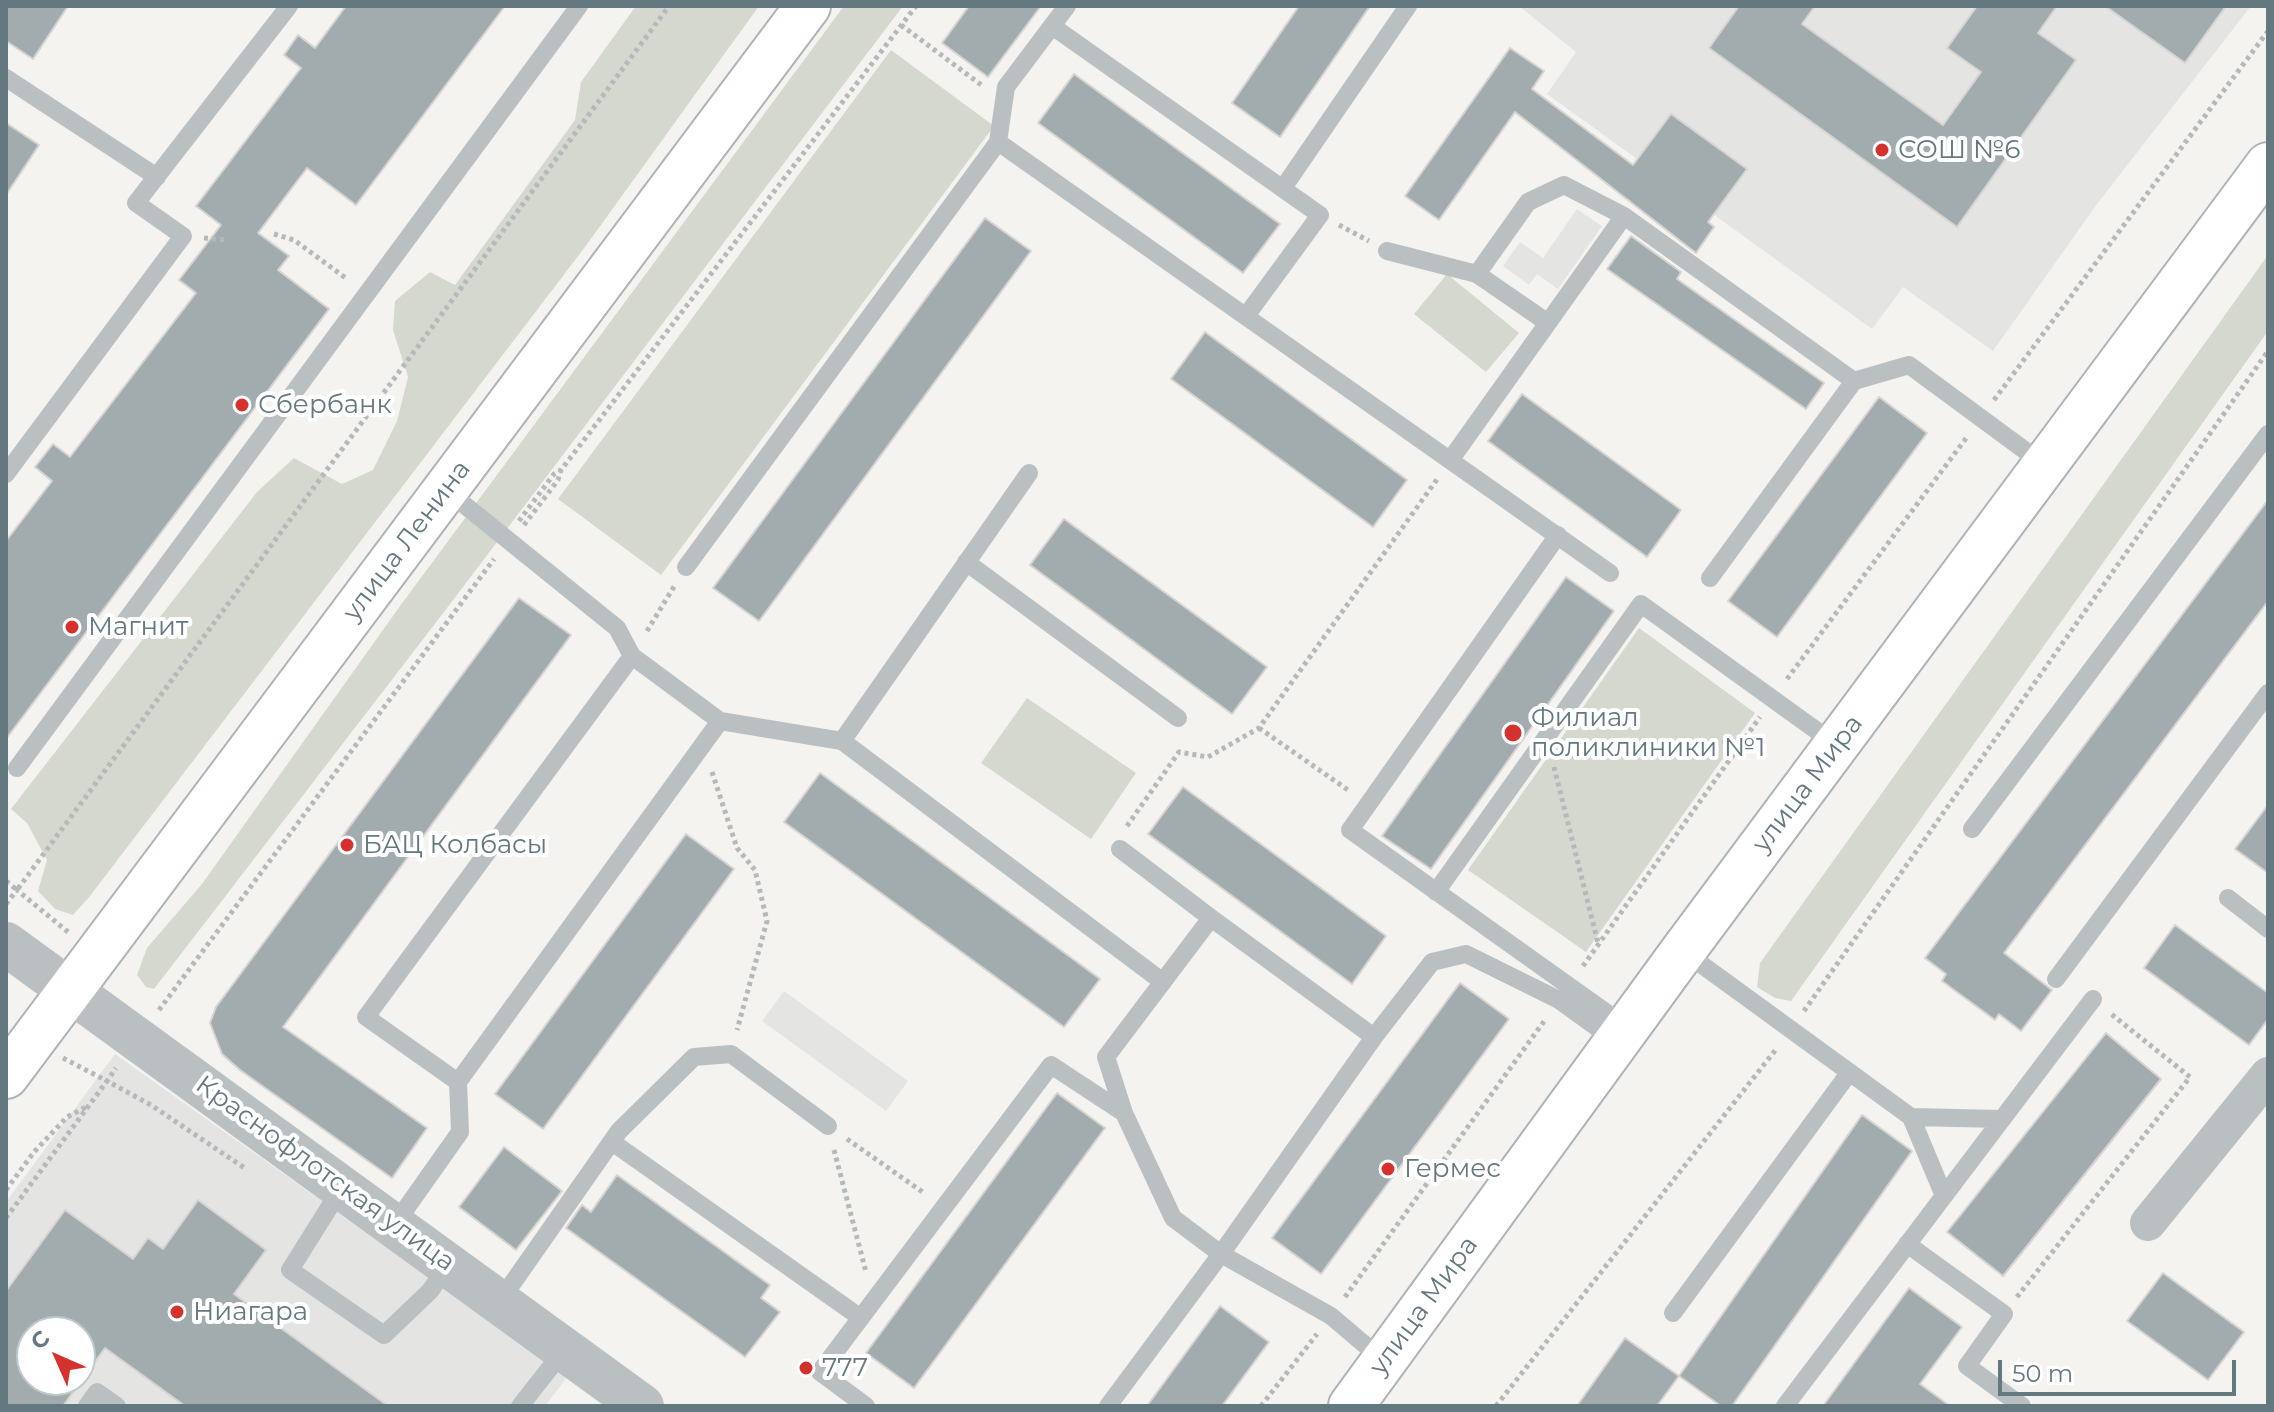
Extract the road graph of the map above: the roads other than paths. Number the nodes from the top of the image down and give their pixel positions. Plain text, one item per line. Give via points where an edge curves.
1 (289, 6) edge
2 (579, 6) edge
3 (808, 6) edge
4 (1067, 6) edge
5 (1408, 6) edge
6 (1052, 26) junction
7 (6, 78) edge
8 (998, 142) junction
9 (2268, 165) edge
10 (157, 177) junction
11 (1283, 188) junction
12 (1624, 216) junction
13 (1387, 251) road end
14 (1477, 274) junction
15 (1246, 316) junction
16 (1548, 323) junction
17 (1854, 381) junction
18 (2268, 434) edge
19 (1451, 459) junction
20 (2046, 466) junction
21 (1029, 473) dead end
22 (6, 474) edge
23 (446, 490) junction
24 (1558, 535) junction
25 (966, 562) junction
26 (686, 567) road end
27 (1610, 573) dead end
28 (1710, 578) dead end
29 (632, 656) junction
30 (2268, 693) edge
31 (1178, 718) dead end
32 (720, 721) junction
33 (842, 741) junction
34 (1838, 746) junction
35 (17, 768) dead end
36 (1972, 829) dead end
37 (1120, 849) road end
38 (1436, 892) junction
39 (2228, 898) dead end
40 (1211, 918) junction
41 (2268, 929) edge
42 (6, 944) edge
43 (1683, 951) junction
44 (2056, 979) dead end
45 (1163, 982) junction
46 (70, 988) junction
47 (2093, 999) road end
48 (1622, 1035) junction
49 (1374, 1037) junction
50 (1849, 1073) junction
51 (2268, 1075) edge
52 (6, 1076) edge
53 (458, 1082) junction
54 (1124, 1113) junction
55 (1911, 1117) junction
56 (2002, 1119) junction
57 (828, 1126) road end
58 (612, 1142) junction
59 (342, 1187) junction
60 (1944, 1196) junction
61 (2148, 1223) dead end
62 (395, 1224) junction
63 (1907, 1244) junction
64 (1221, 1254) junction
65 (449, 1264) junction
66 (500, 1301) junction
67 (1673, 1313) dead end
68 (861, 1318) junction
69 (565, 1349) junction
70 (1385, 1362) junction
71 (87, 1406) edge
72 (117, 1406) edge
73 (520, 1406) edge
74 (642, 1406) edge
75 (866, 1406) edge
76 (1108, 1406) edge
77 (1351, 1406) edge
78 (1785, 1406) edge
79 (2022, 1406) edge

1 - 10 lane
2 - 35 lane
3 - 23 main road, улица Ленина
4 - 6 lane
5 - 11 lane
6 - 8 lane via 1006,87
6 - 11 lane
7 - 10 lane
8 - 15 lane
8 - 26 lane
9 - 20 main road, улица Мира
10 - 22 lane via 136,203 183,236
11 - 15 lane via 1320,215
12 - 14 lane via 1564,185 1528,202
12 - 16 lane
12 - 17 lane
13 - 14 lane
14 - 16 lane
15 - 19 lane
16 - 19 lane
17 - 20 lane via 1909,365
17 - 28 lane
18 - 36 lane
19 - 24 lane
20 - 34 main road, улица Мира
21 - 25 lane
23 - 29 lane via 617,628
23 - 46 main road, улица Ленина
24 - 27 lane
24 - 38 lane via 1350,830
25 - 31 lane
25 - 33 lane
29 - 32 lane
29 - 53 lane via 366,1017
30 - 44 lane
32 - 33 lane
32 - 53 lane
33 - 45 lane
34 - 38 lane via 1641,604
34 - 43 main road, улица Мира
37 - 40 lane
38 - 48 lane
39 - 41 lane
40 - 45 lane
40 - 49 lane
42 - 46 street, Краснофлотская улица
43 - 48 main road, улица Мира
43 - 50 lane
45 - 54 lane via 1106,1057
46 - 52 main road, улица Ленина
46 - 59 street, Краснофлотская улица
47 - 56 lane
48 - 49 lane via 1466,954 1432,962
48 - 70 main road, улица Мира
49 - 64 lane
50 - 55 lane
50 - 67 lane
51 - 61 street
53 - 62 lane via 460,1132
54 - 64 lane via 1173,1218
54 - 68 lane via 1051,1065
55 - 56 lane
55 - 60 lane
56 - 60 lane
57 - 58 lane via 731,1054 694,1057
58 - 66 lane
58 - 68 lane
59 - 62 street, Краснофлотская улица
59 - 65 lane via 290,1270 384,1335 430,1291
60 - 63 lane
62 - 65 street, Краснофлотская улица
63 - 78 lane
63 - 79 lane via 2004,1314 1967,1366
64 - 70 lane via 1331,1316
64 - 76 lane
65 - 66 street, Краснофлотская улица
66 - 69 street, Краснофлотская улица
68 - 75 lane via 820,1372
69 - 73 lane
69 - 74 street, Краснофлотская улица
70 - 77 main road, улица Мира
71 - 72 lane via 97,1392

